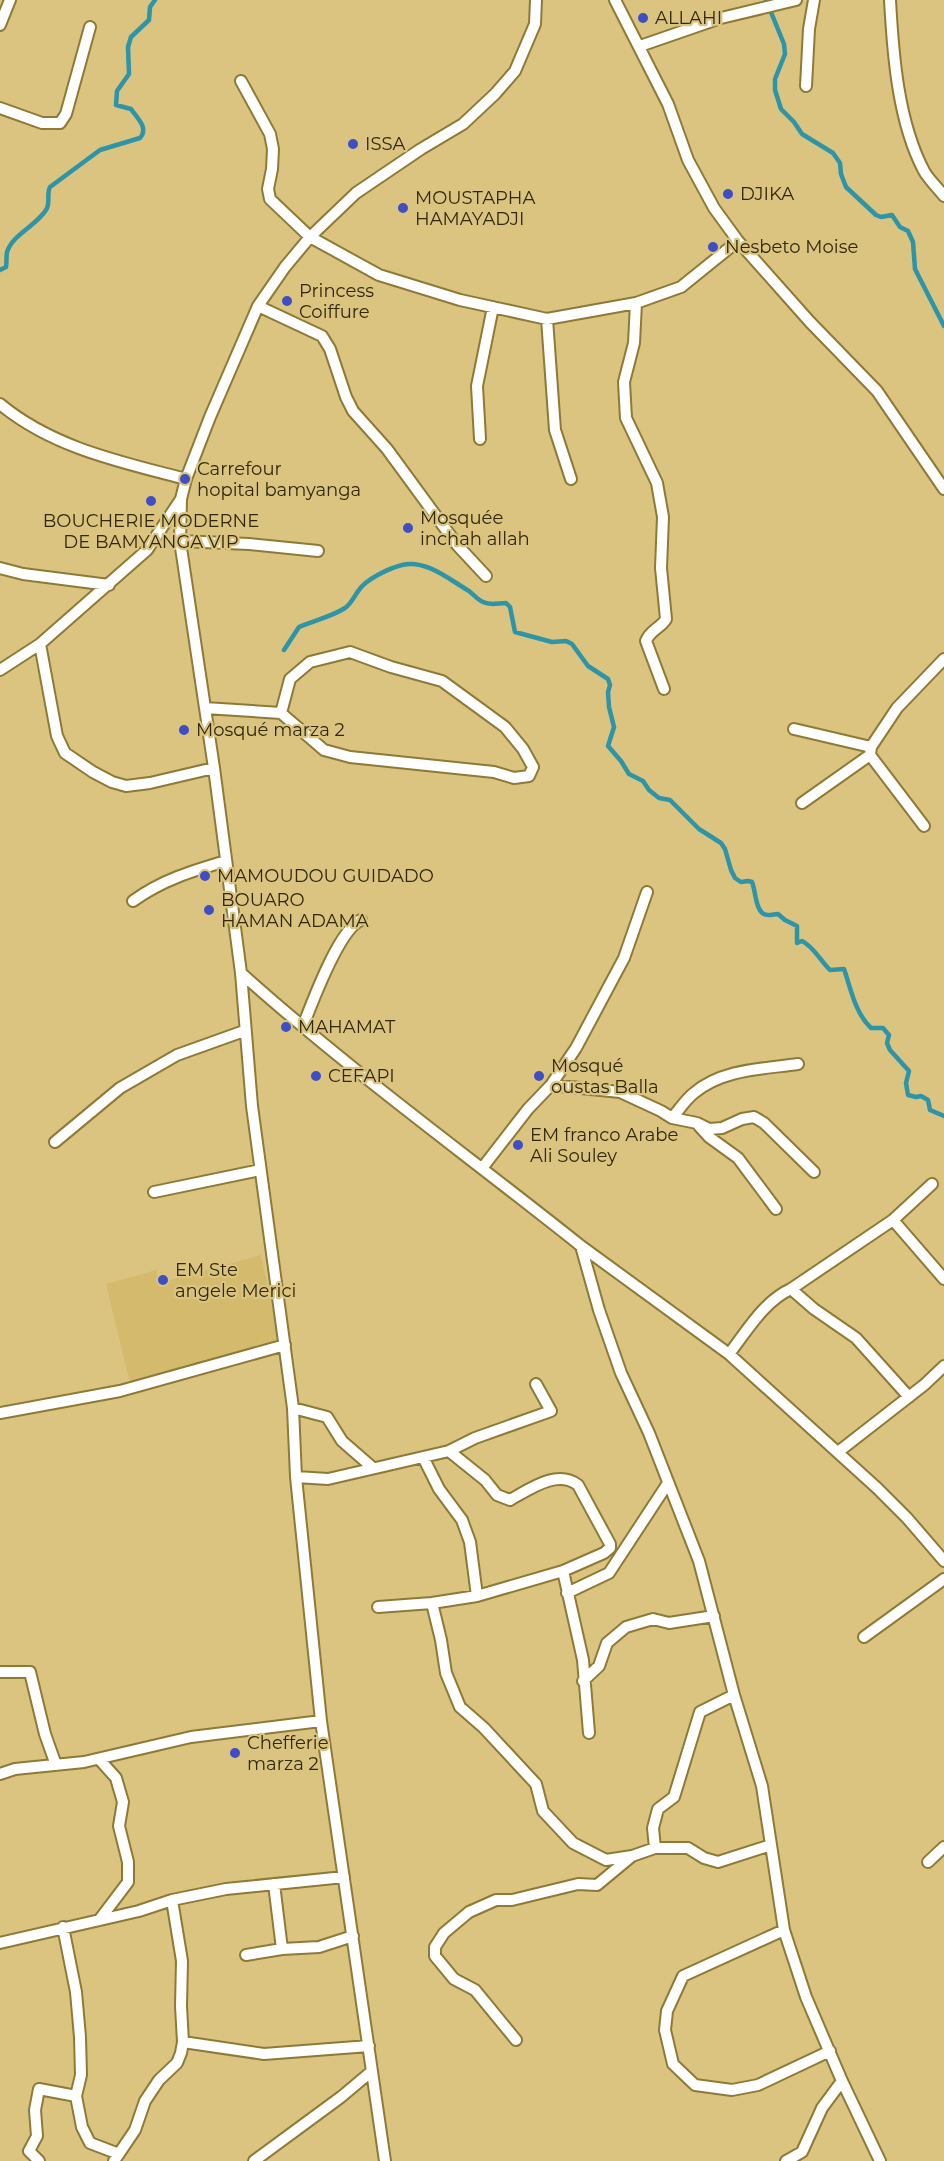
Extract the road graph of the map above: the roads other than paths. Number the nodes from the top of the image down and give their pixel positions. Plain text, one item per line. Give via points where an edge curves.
1 (10, 0) edge
2 (536, 0) edge
3 (615, 0) edge
4 (796, 0) edge
5 (814, 0) edge
6 (890, 0) edge
7 (0, 25) edge
8 (90, 27) dead end
9 (640, 46) junction
10 (241, 81) dead end
11 (806, 86) dead end
12 (0, 108) edge
13 (944, 196) edge
14 (310, 237) junction
15 (738, 241) junction
16 (636, 303) junction
17 (258, 306) junction
18 (493, 308) junction
19 (547, 319) junction
20 (0, 404) edge
21 (480, 439) dead end
22 (571, 479) dead end
23 (186, 480) junction
24 (944, 489) edge
25 (181, 499) junction
26 (180, 541) junction
27 (318, 551) dead end
28 (0, 568) edge
29 (486, 576) dead end
30 (109, 585) junction
31 (40, 644) junction
32 (944, 659) edge
33 (0, 670) edge
34 (664, 688) dead end
35 (205, 708) junction
36 (281, 713) junction
37 (794, 729) dead end
38 (871, 751) junction
39 (214, 768) junction
40 (802, 803) dead end
41 (924, 826) dead end
42 (226, 861) junction
43 (647, 892) dead end
44 (133, 901) dead end
45 (361, 920) dead end
46 (241, 973) junction
47 (303, 1026) junction
48 (244, 1031) junction
49 (798, 1064) dead end
50 (551, 1085) junction
51 (672, 1118) junction
52 (697, 1123) junction
53 (55, 1142) dead end
54 (483, 1167) junction
55 (260, 1170) junction
56 (814, 1172) dead end
57 (932, 1185) dead end
58 (154, 1192) dead end
59 (776, 1209) dead end
60 (893, 1220) junction
61 (580, 1245) junction
62 (944, 1279) edge
63 (791, 1289) junction
64 (285, 1345) junction
65 (729, 1354) junction
66 (944, 1366) edge
67 (536, 1384) dead end
68 (909, 1397) junction
69 (293, 1408) junction
70 (0, 1413) edge
71 (449, 1451) junction
72 (838, 1452) junction
73 (423, 1457) junction
74 (373, 1468) junction
75 (296, 1477) junction
76 (668, 1483) junction
77 (944, 1561) edge
78 (563, 1571) junction
79 (944, 1579) edge
80 (567, 1593) junction
81 (477, 1596) junction
82 (432, 1603) junction
83 (378, 1607) dead end
84 (714, 1616) junction
85 (864, 1637) dead end
86 (0, 1672) edge
87 (583, 1681) junction
88 (734, 1695) junction
89 (321, 1721) junction
90 (589, 1733) dead end
91 (99, 1759) junction
92 (56, 1765) junction
93 (0, 1774) edge
94 (771, 1845) junction
95 (944, 1847) edge
96 (655, 1848) junction
97 (632, 1856) junction
98 (928, 1862) dead end
99 (344, 1877) junction
100 (274, 1884) junction
101 (172, 1900) junction
102 (99, 1919) junction
103 (63, 1927) junction
104 (784, 1930) junction
105 (353, 1936) junction
106 (0, 1943) edge
107 (282, 1949) junction
108 (246, 1955) dead end
109 (516, 2040) dead end
110 (183, 2042) junction
111 (369, 2046) junction
112 (830, 2052) junction
113 (372, 2071) junction
114 (842, 2081) junction
115 (76, 2096) junction
116 (804, 2156) edge
117 (117, 2157) edge
118 (39, 2161) edge
119 (254, 2161) edge
120 (385, 2161) edge
121 (786, 2161) edge
122 (880, 2161) edge

1 - 7 street
2 - 14 street via 535,24 514,71 495,94 463,124 356,193
3 - 9 street
4 - 9 street via 722,18
5 - 11 street
6 - 13 street via 893,47 910,136 925,172
8 - 12 street via 66,114 60,123 42,123
9 - 15 street via 668,104 688,160 714,208
10 - 14 street via 270,134 270,199
14 - 17 street
14 - 18 street via 379,275
15 - 16 street via 681,287
15 - 24 street via 877,391
16 - 19 street
16 - 34 street via 634,343 624,382 626,418 657,483 663,517 661,568 666,619 646,641
17 - 23 street
17 - 29 street via 322,336 353,411
18 - 19 street
18 - 21 street via 477,386
19 - 22 street via 555,430
20 - 23 street via 38,430 89,453
23 - 25 street
25 - 26 street
25 - 30 street via 147,550
26 - 27 street
26 - 35 street
28 - 30 street
30 - 31 street
31 - 33 street
31 - 39 street via 57,736 65,753 93,772 126,786
32 - 38 street via 897,708
35 - 36 street
35 - 39 street
36 - 36 street via 290,679 310,662 350,652 442,681 505,727 533,767 529,776 514,778 494,772 350,757 324,750
37 - 38 street
38 - 40 street
38 - 41 street
39 - 42 street
42 - 44 street via 177,876
42 - 46 street
43 - 50 street via 624,958 576,1048
45 - 47 street via 354,922 338,947
46 - 47 street
46 - 48 street
47 - 54 street
48 - 53 street via 177,1055 120,1088
48 - 55 street
49 - 51 street via 732,1073 710,1082 693,1093
50 - 51 street via 620,1092
50 - 54 street
51 - 52 street
52 - 56 street via 709,1129 722,1128 754,1117
52 - 59 street via 738,1158
54 - 61 street
55 - 58 street
55 - 64 street
57 - 60 street
60 - 62 street
60 - 63 street
61 - 65 street
61 - 76 street via 621,1373
63 - 65 street via 766,1306
63 - 68 street via 856,1338
64 - 69 street
64 - 70 street via 120,1391
65 - 72 street
66 - 68 street
67 - 71 street via 550,1411
68 - 72 street
69 - 74 street via 327,1418 342,1441
69 - 75 street
71 - 73 street
71 - 78 street via 497,1494 510,1500 556,1478 578,1485 609,1539 610,1548
72 - 77 street via 907,1518
73 - 74 street
73 - 81 street via 439,1489 462,1520 470,1542
74 - 75 street via 328,1479
75 - 89 street
76 - 80 street via 609,1573
76 - 84 street via 699,1560
78 - 80 street
78 - 81 street
79 - 85 street
80 - 87 street via 583,1660
81 - 82 street
82 - 83 street
82 - 97 street via 446,1673 460,1707 536,1784 543,1811 573,1843 606,1860
84 - 87 street via 669,1623 653,1619 626,1628 607,1643 599,1665
84 - 88 street
86 - 92 street via 30,1672
87 - 90 street
88 - 94 street via 762,1786
88 - 96 street via 700,1712 674,1797 658,1809 653,1828
89 - 91 street via 191,1737
89 - 99 street
91 - 92 street
91 - 102 street via 116,1778 123,1802 119,1826 128,1862 128,1882
92 - 93 street
94 - 96 street via 718,1862 688,1848
94 - 104 street
95 - 98 street
96 - 97 street
97 - 109 street via 597,1885 578,1884 512,1900 496,1900 469,1912 435,1947 435,1956 454,1979 475,1990
99 - 100 street
99 - 105 street
100 - 101 street
100 - 107 street
101 - 102 street
101 - 110 street via 182,1960
102 - 103 street
103 - 106 street
103 - 115 street via 80,2037 81,2075
104 - 112 street via 806,1997
104 - 112 street via 683,1976 667,2011 666,2030 673,2064 695,2085 732,2090 769,2081
105 - 107 street via 319,1947
105 - 111 street
107 - 108 street
110 - 111 street via 264,2054
110 - 117 street via 177,2063 145,2101 135,2130
111 - 113 street
112 - 114 street
113 - 119 street
113 - 120 street
114 - 116 street via 822,2108
114 - 122 street
115 - 117 street via 82,2127 90,2142
115 - 118 street via 39,2089 35,2110 37,2136 29,2151
116 - 121 street

